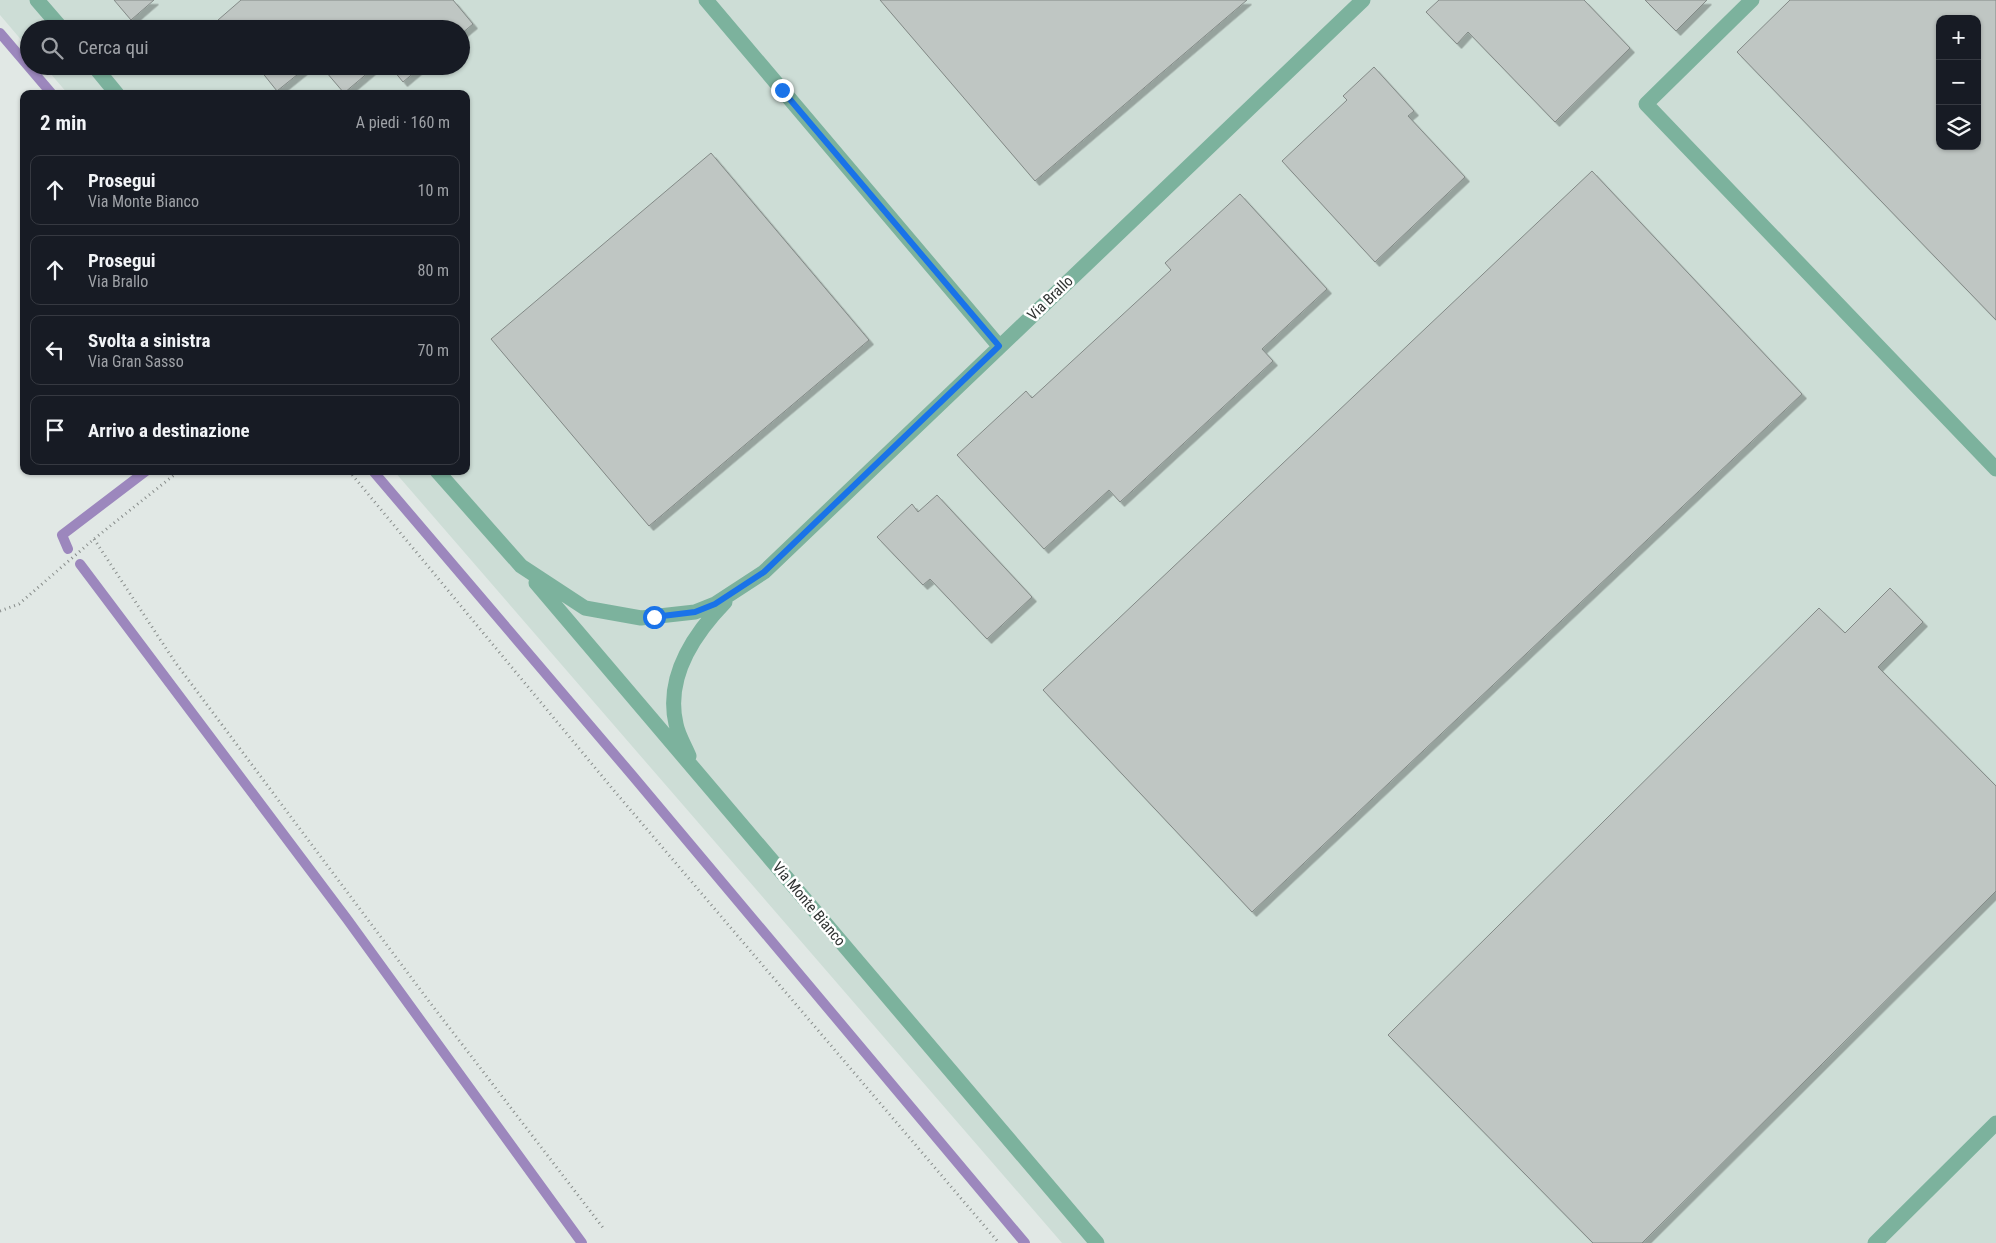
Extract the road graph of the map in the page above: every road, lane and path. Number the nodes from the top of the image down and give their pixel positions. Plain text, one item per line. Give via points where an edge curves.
1 (37, 0) edge
2 (706, 0) edge
3 (1362, 0) edge
4 (1752, 0) edge
5 (54, 20) edge
6 (101, 75) edge
7 (114, 90) edge
8 (999, 346) junction
9 (1996, 468) edge
10 (174, 475) edge
11 (352, 475) edge
12 (441, 475) edge
13 (94, 539) junction
14 (521, 566) junction
15 (734, 592) junction
16 (0, 611) edge
17 (695, 612) joint
18 (694, 769) junction
19 (1996, 1123) edge
20 (604, 1229) dead end
21 (999, 1243) edge
22 (1097, 1243) edge
23 (1874, 1243) edge

1 - 5 street
2 - 8 street
3 - 8 street, Via Brallo
4 - 9 street via 1646,104
6 - 7 street
8 - 15 street, Via Brallo via 764,572
10 - 13 path
11 - 21 path
12 - 14 street, Via Monte Bianco
13 - 16 path via 19,604
13 - 20 path via 175,662
14 - 17 street, Via Monte Bianco via 585,608 641,618
14 - 18 street, Via Monte Bianco
15 - 17 street, Via Brallo
15 - 18 street, Via Brallo via 694,641 682,662 674,689 676,724
18 - 22 street, Via Monte Bianco
19 - 23 street

